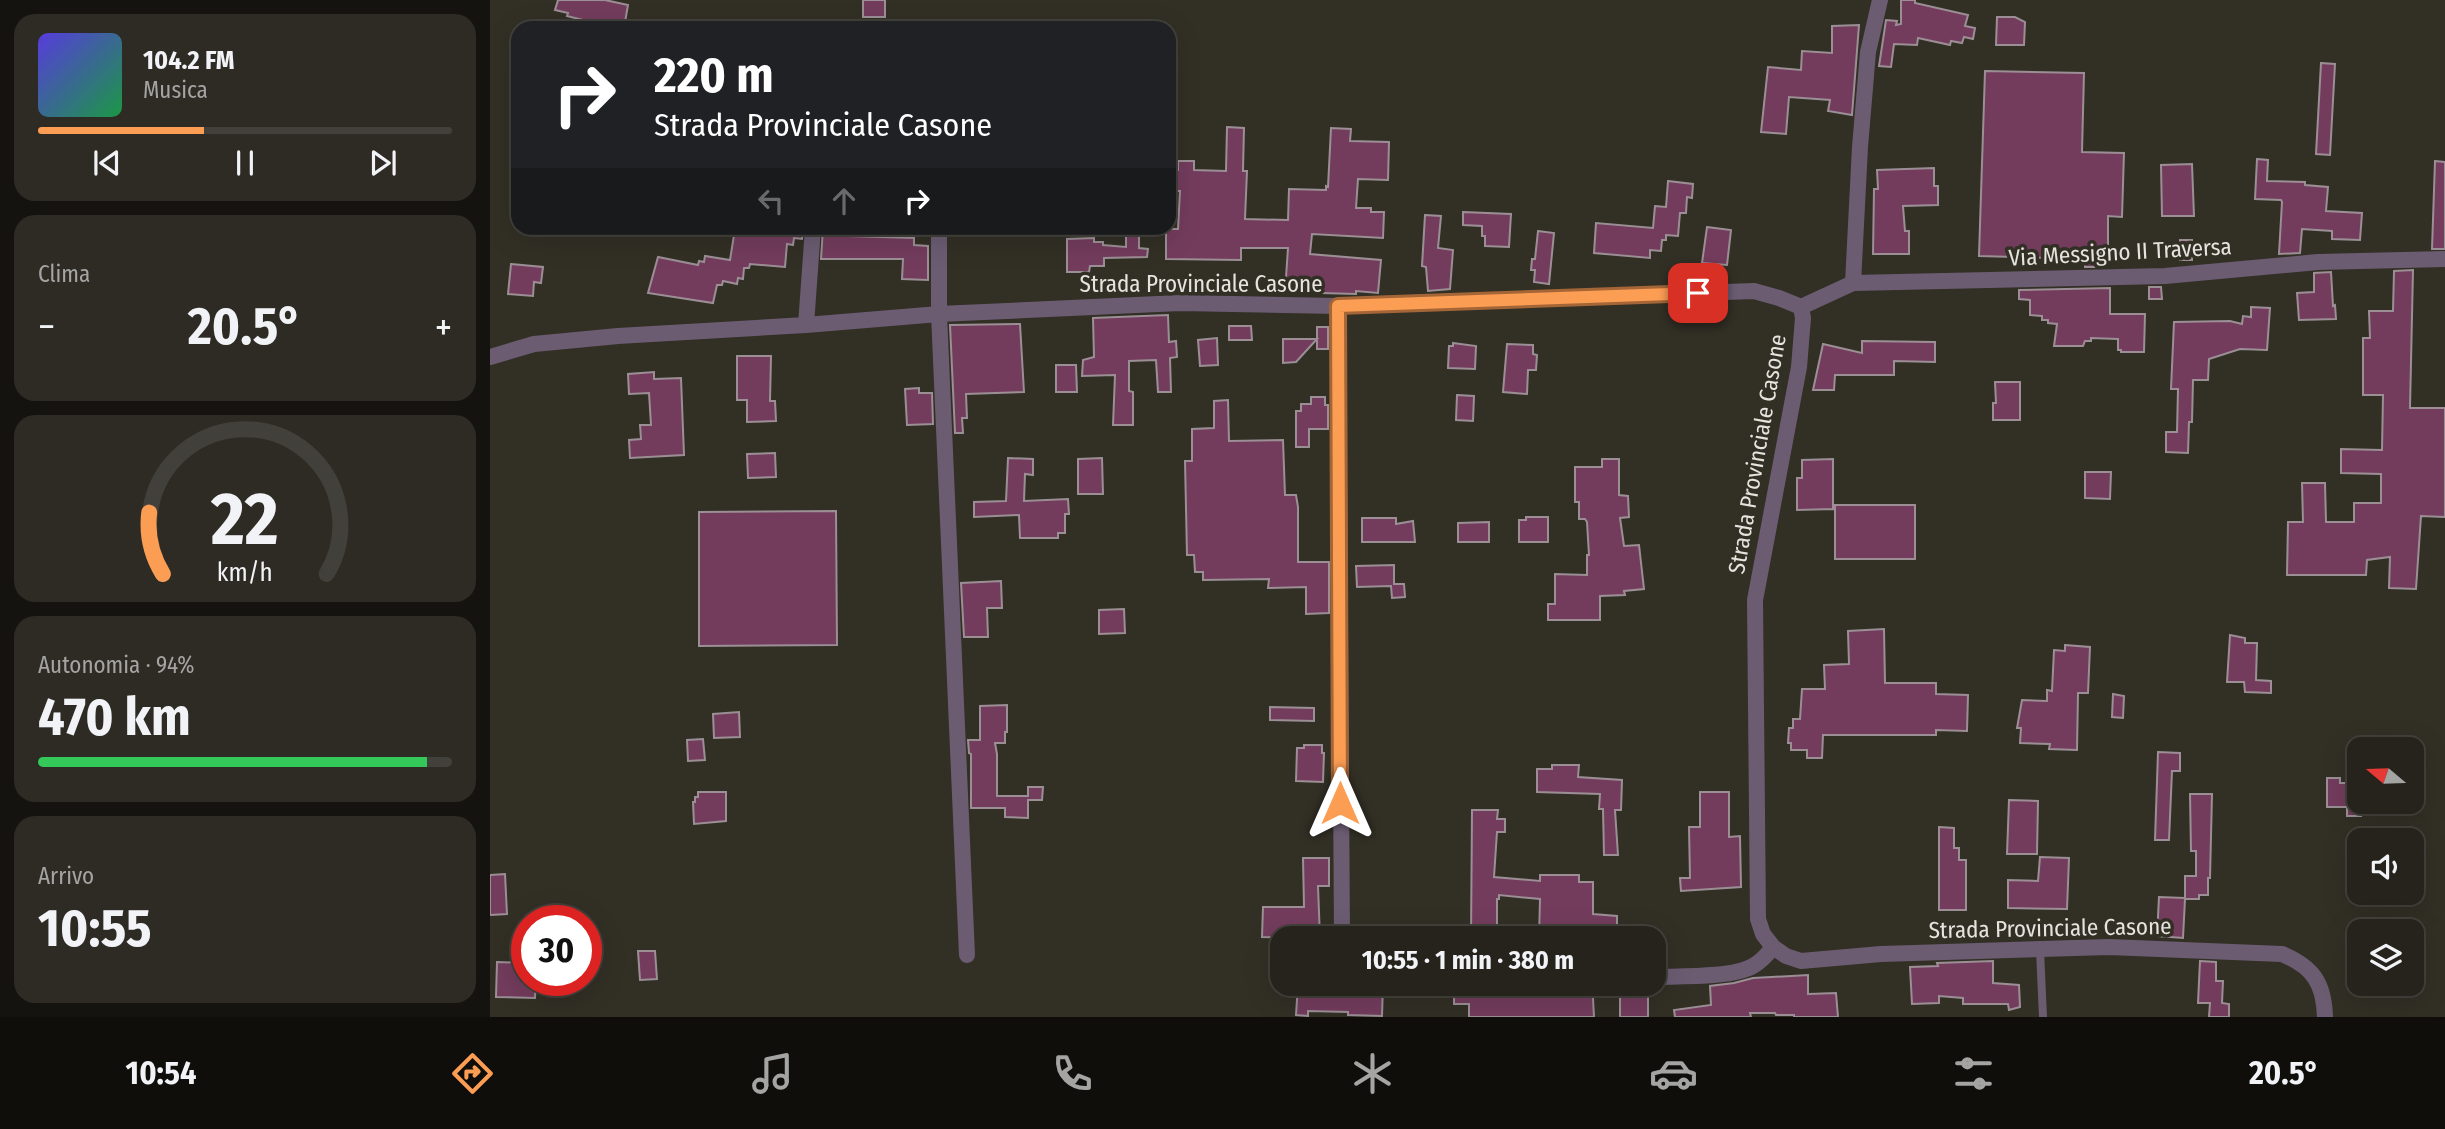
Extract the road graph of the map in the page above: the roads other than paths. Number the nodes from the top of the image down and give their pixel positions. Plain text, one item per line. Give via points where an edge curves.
1 (1880, 0) edge
2 (812, 235) edge
3 (939, 235) edge
4 (2445, 259) edge
5 (1853, 283) junction
6 (1338, 306) junction
7 (1801, 307) junction
8 (939, 314) junction
9 (806, 325) junction
10 (490, 357) edge
11 (1342, 926) edge
12 (1773, 947) junction
13 (2040, 950) junction
14 (967, 955) dead end
15 (1666, 976) edge
16 (2043, 1017) edge
17 (2325, 1017) edge

1 - 5 street via 1867,65
2 - 9 street
3 - 8 street
4 - 5 street, Via Messigno II Traversa via 2318,262 2165,276
5 - 7 street, Via Messigno II Traversa
6 - 7 street, Strada Provinciale Casone via 1754,291
6 - 8 street, Strada Provinciale Casone via 1180,303
6 - 11 street
7 - 12 street, Strada Provinciale Casone via 1799,367 1755,600 1758,919
8 - 9 street, Strada Provinciale Casone
8 - 14 street
9 - 10 street, Strada Provinciale Casone via 534,344
12 - 13 street, Strada Provinciale Casone via 1801,961
12 - 15 street via 1751,968
13 - 16 lane
13 - 17 street, Strada Provinciale Casone via 2109,947 2283,954 2300,961 2314,975 2323,992

